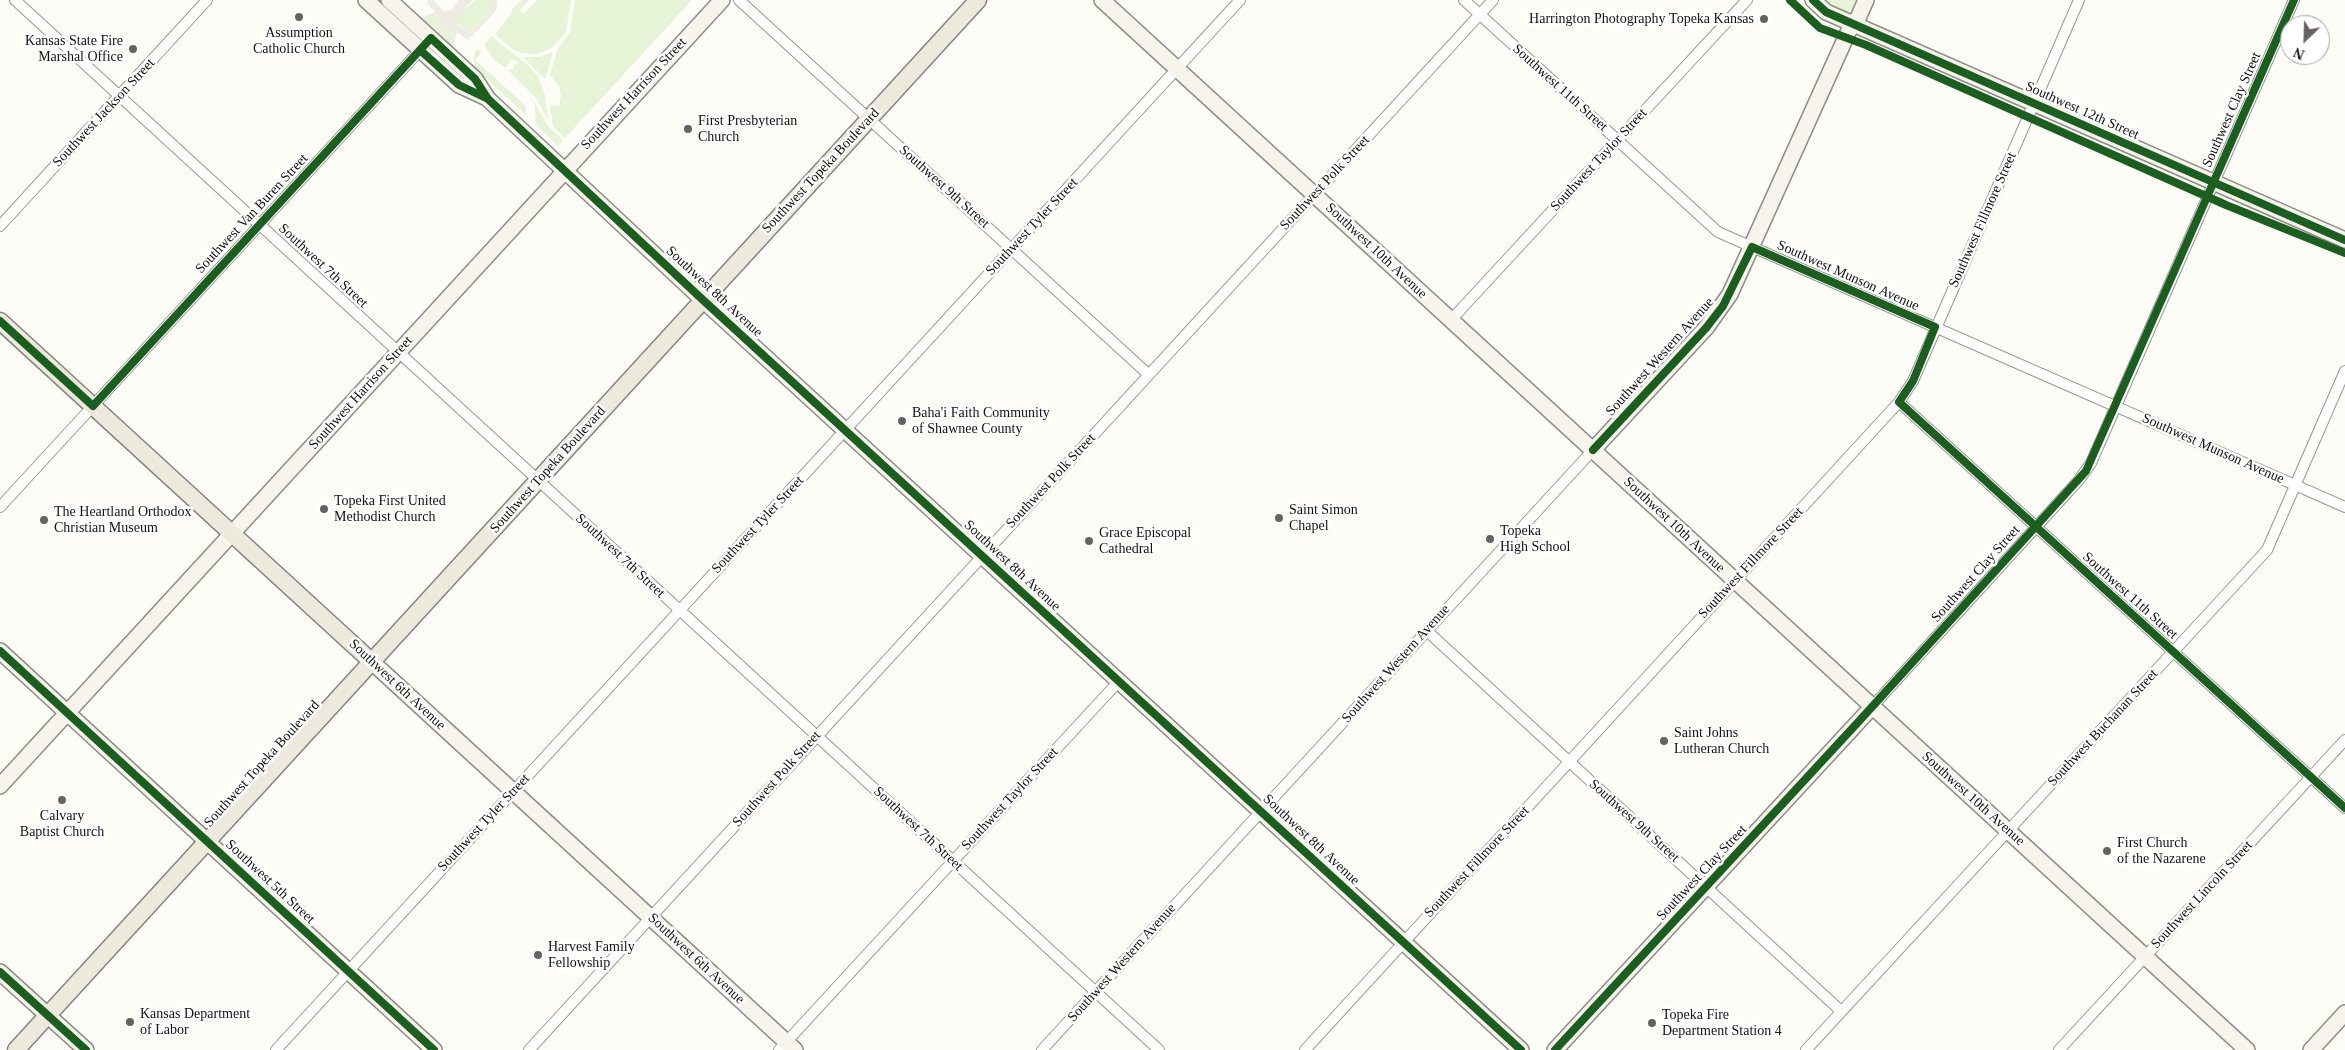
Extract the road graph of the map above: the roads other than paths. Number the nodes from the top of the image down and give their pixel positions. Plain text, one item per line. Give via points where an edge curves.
1 (15, 0) edge
2 (207, 0) edge
3 (366, 0) edge
4 (389, 0) edge
5 (722, 0) edge
6 (739, 0) edge
7 (978, 0) edge
8 (1102, 0) edge
9 (1240, 0) edge
10 (1464, 0) edge
11 (1493, 0) edge
12 (1747, 0) edge
13 (1813, 0) edge
14 (1866, 0) edge
15 (2079, 0) edge
16 (2294, 0) edge
17 (1480, 14) junction
18 (1852, 24) junction
19 (431, 38) junction
20 (420, 50) junction
21 (1177, 69) junction
22 (120, 96) junction
23 (488, 99) junction
24 (2034, 104) junction
25 (869, 119) junction
26 (1618, 141) junction
27 (565, 170) junction
28 (2213, 182) junction
29 (1314, 195) junction
30 (259, 224) junction
31 (0, 226) edge
32 (2345, 240) edge
33 (1752, 247) junction
34 (1012, 248) junction
35 (703, 300) junction
36 (1451, 320) junction
37 (0, 321) edge
38 (1935, 327) junction
39 (398, 352) junction
40 (2345, 371) edge
41 (1148, 374) junction
42 (1899, 402) junction
43 (93, 406) junction
44 (2115, 407) junction
45 (845, 430) junction
46 (1593, 450) junction
47 (538, 481) junction
48 (2295, 485) junction
49 (0, 507) edge
50 (2345, 507) edge
51 (2036, 527) junction
52 (232, 534) junction
53 (982, 556) junction
54 (1735, 581) junction
55 (679, 611) junction
56 (1427, 631) junction
57 (0, 651) edge
58 (2173, 652) junction
59 (372, 662) junction
60 (1119, 681) junction
61 (1872, 706) junction
62 (68, 713) junction
63 (816, 736) junction
64 (2345, 740) edge
65 (1569, 761) junction
66 (2311, 778) junction
67 (0, 786) edge
68 (513, 792) junction
69 (2345, 808) edge
70 (1261, 812) junction
71 (2008, 831) junction
72 (208, 842) junction
73 (952, 861) junction
74 (1706, 887) junction
75 (650, 917) junction
76 (1403, 942) junction
77 (2146, 957) junction
78 (348, 971) junction
79 (0, 972) edge
80 (1095, 992) junction
81 (1841, 1011) junction
82 (2345, 1013) edge
83 (49, 1016) junction
84 (787, 1047) edge
85 (16, 1050) edge
86 (86, 1050) edge
87 (276, 1050) edge
88 (434, 1050) edge
89 (529, 1050) edge
90 (1042, 1050) edge
91 (1159, 1050) edge
92 (1305, 1050) edge
93 (1521, 1050) edge
94 (1555, 1050) edge
95 (1806, 1050) edge
96 (2059, 1050) edge
97 (2247, 1050) edge
98 (2311, 1050) edge

1 - 22 street, Southwest 7th Street
2 - 22 street, Southwest Jackson Street
3 - 20 main road, Southwest 8th Avenue
4 - 19 main road, Southwest 8th Avenue
5 - 27 main road, Southwest Harrison Street
6 - 25 street, Southwest 9th Street
7 - 25 main road, Southwest Topeka Boulevard
8 - 21 main road, Southwest 10th Avenue
9 - 21 street, Southwest Tyler Street
10 - 17 street, Southwest 11th Street
11 - 17 street, Southwest Polk Street
12 - 26 street, Southwest Taylor Street
13 - 18 main road, Southwest 12th Street via 1826,12
14 - 18 main road, Southwest Western Avenue
15 - 24 street, Southwest Fillmore Street
16 - 28 street, Southwest Clay Street
17 - 26 street, Southwest 11th Street
17 - 29 street, Southwest Polk Street
18 - 24 main road, Southwest 12th Street
18 - 33 main road, Southwest Western Avenue
19 - 20 street, Southwest Van Buren Street
19 - 23 main road, Southwest 8th Avenue via 475,79
20 - 23 main road, Southwest 8th Avenue via 460,85
20 - 30 street, Southwest Van Buren Street
21 - 29 main road, Southwest 10th Avenue
21 - 34 street, Southwest Tyler Street
22 - 30 street, Southwest 7th Street
22 - 31 street, Southwest Jackson Street
23 - 27 main road, Southwest 8th Avenue
24 - 28 main road, Southwest 12th Street
24 - 38 street, Southwest Fillmore Street
25 - 34 street, Southwest 9th Street
25 - 35 main road, Southwest Topeka Boulevard
26 - 33 street, Southwest 11th Street via 1711,226
26 - 36 street, Southwest Taylor Street
27 - 35 main road, Southwest 8th Avenue
27 - 39 main road, Southwest Harrison Street
28 - 32 main road, Southwest 12th Street
28 - 44 street, Southwest Clay Street
29 - 36 main road, Southwest 10th Avenue
29 - 41 street, Southwest Polk Street
30 - 39 street, Southwest 7th Street
30 - 43 street, Southwest Van Buren Street
33 - 38 street, Southwest Munson Avenue
33 - 46 main road, Southwest Western Avenue via 1723,306 1706,328
34 - 41 street, Southwest 9th Street
34 - 45 street, Southwest Tyler Street
35 - 45 main road, Southwest 8th Avenue
35 - 47 main road, Southwest Topeka Boulevard
36 - 46 main road, Southwest 10th Avenue
37 - 43 main road, Southwest 6th Avenue
38 - 42 street, Southwest Fillmore Street via 1913,381
38 - 44 street, Southwest Munson Avenue
39 - 47 street, Southwest 7th Street
39 - 52 main road, Southwest Harrison Street
40 - 48 street, Southwest Buchanan Street
41 - 53 street, Southwest Polk Street
42 - 51 street, Southwest 11th Street
42 - 54 street, Southwest Fillmore Street
43 - 49 street, Southwest Van Buren Street
43 - 52 main road, Southwest 6th Avenue
44 - 48 street, Southwest Munson Avenue
44 - 51 street, Southwest Clay Street via 2086,471
45 - 53 main road, Southwest 8th Avenue
45 - 55 street, Southwest Tyler Street
46 - 54 main road, Southwest 10th Avenue
46 - 56 street, Southwest Western Avenue
47 - 55 street, Southwest 7th Street
47 - 59 main road, Southwest Topeka Boulevard
48 - 50 street, Southwest Munson Avenue
48 - 58 street, Southwest Buchanan Street via 2267,550
51 - 58 street, Southwest 11th Street
51 - 61 street, Southwest Clay Street
52 - 59 main road, Southwest 6th Avenue
52 - 62 main road, Southwest Harrison Street
53 - 60 main road, Southwest 8th Avenue
53 - 63 street, Southwest Polk Street
54 - 61 main road, Southwest 10th Avenue
54 - 65 street, Southwest Fillmore Street
55 - 63 street, Southwest 7th Street
55 - 68 street, Southwest Tyler Street
56 - 65 street, Southwest 9th Street
56 - 70 street, Southwest Western Avenue
57 - 62 main road, Southwest 5th Street
58 - 66 street, Southwest 11th Street
58 - 71 street, Southwest Buchanan Street
59 - 68 main road, Southwest 6th Avenue
59 - 72 main road, Southwest Topeka Boulevard
60 - 70 main road, Southwest 8th Avenue
60 - 73 street, Southwest Taylor Street
61 - 71 main road, Southwest 10th Avenue
61 - 74 main road, Southwest Clay Street
62 - 67 main road, Southwest Harrison Street
62 - 72 main road, Southwest 5th Street
63 - 73 street, Southwest 7th Street
63 - 75 street, Southwest Polk Street
64 - 66 street, Southwest Lincoln Street
65 - 74 street, Southwest 9th Street
65 - 76 street, Southwest Fillmore Street
66 - 69 street, Southwest 11th Street
66 - 77 street, Southwest Lincoln Street
68 - 75 main road, Southwest 6th Avenue
68 - 78 street, Southwest Tyler Street
70 - 76 main road, Southwest 8th Avenue
70 - 80 street, Southwest Western Avenue
71 - 77 main road, Southwest 10th Avenue
71 - 81 street, Southwest Buchanan Street
72 - 78 main road, Southwest 5th Street
72 - 83 main road, Southwest Topeka Boulevard
73 - 80 street, Southwest 7th Street
73 - 84 street, Southwest Taylor Street
74 - 81 street, Southwest 9th Street
74 - 94 main road, Southwest Clay Street
75 - 84 main road, Southwest 6th Avenue
75 - 89 street, Southwest Polk Street
76 - 92 street, Southwest Fillmore Street
76 - 93 main road, Southwest 8th Avenue
77 - 96 street, Southwest Lincoln Street
77 - 97 main road, Southwest 10th Avenue
78 - 87 street, Southwest Tyler Street
78 - 88 main road, Southwest 5th Street
79 - 83 main road
80 - 90 street, Southwest Western Avenue
80 - 91 street, Southwest 7th Street
81 - 95 street, Southwest Buchanan Street
82 - 98 main road
83 - 85 main road, Southwest Topeka Boulevard
83 - 86 main road

